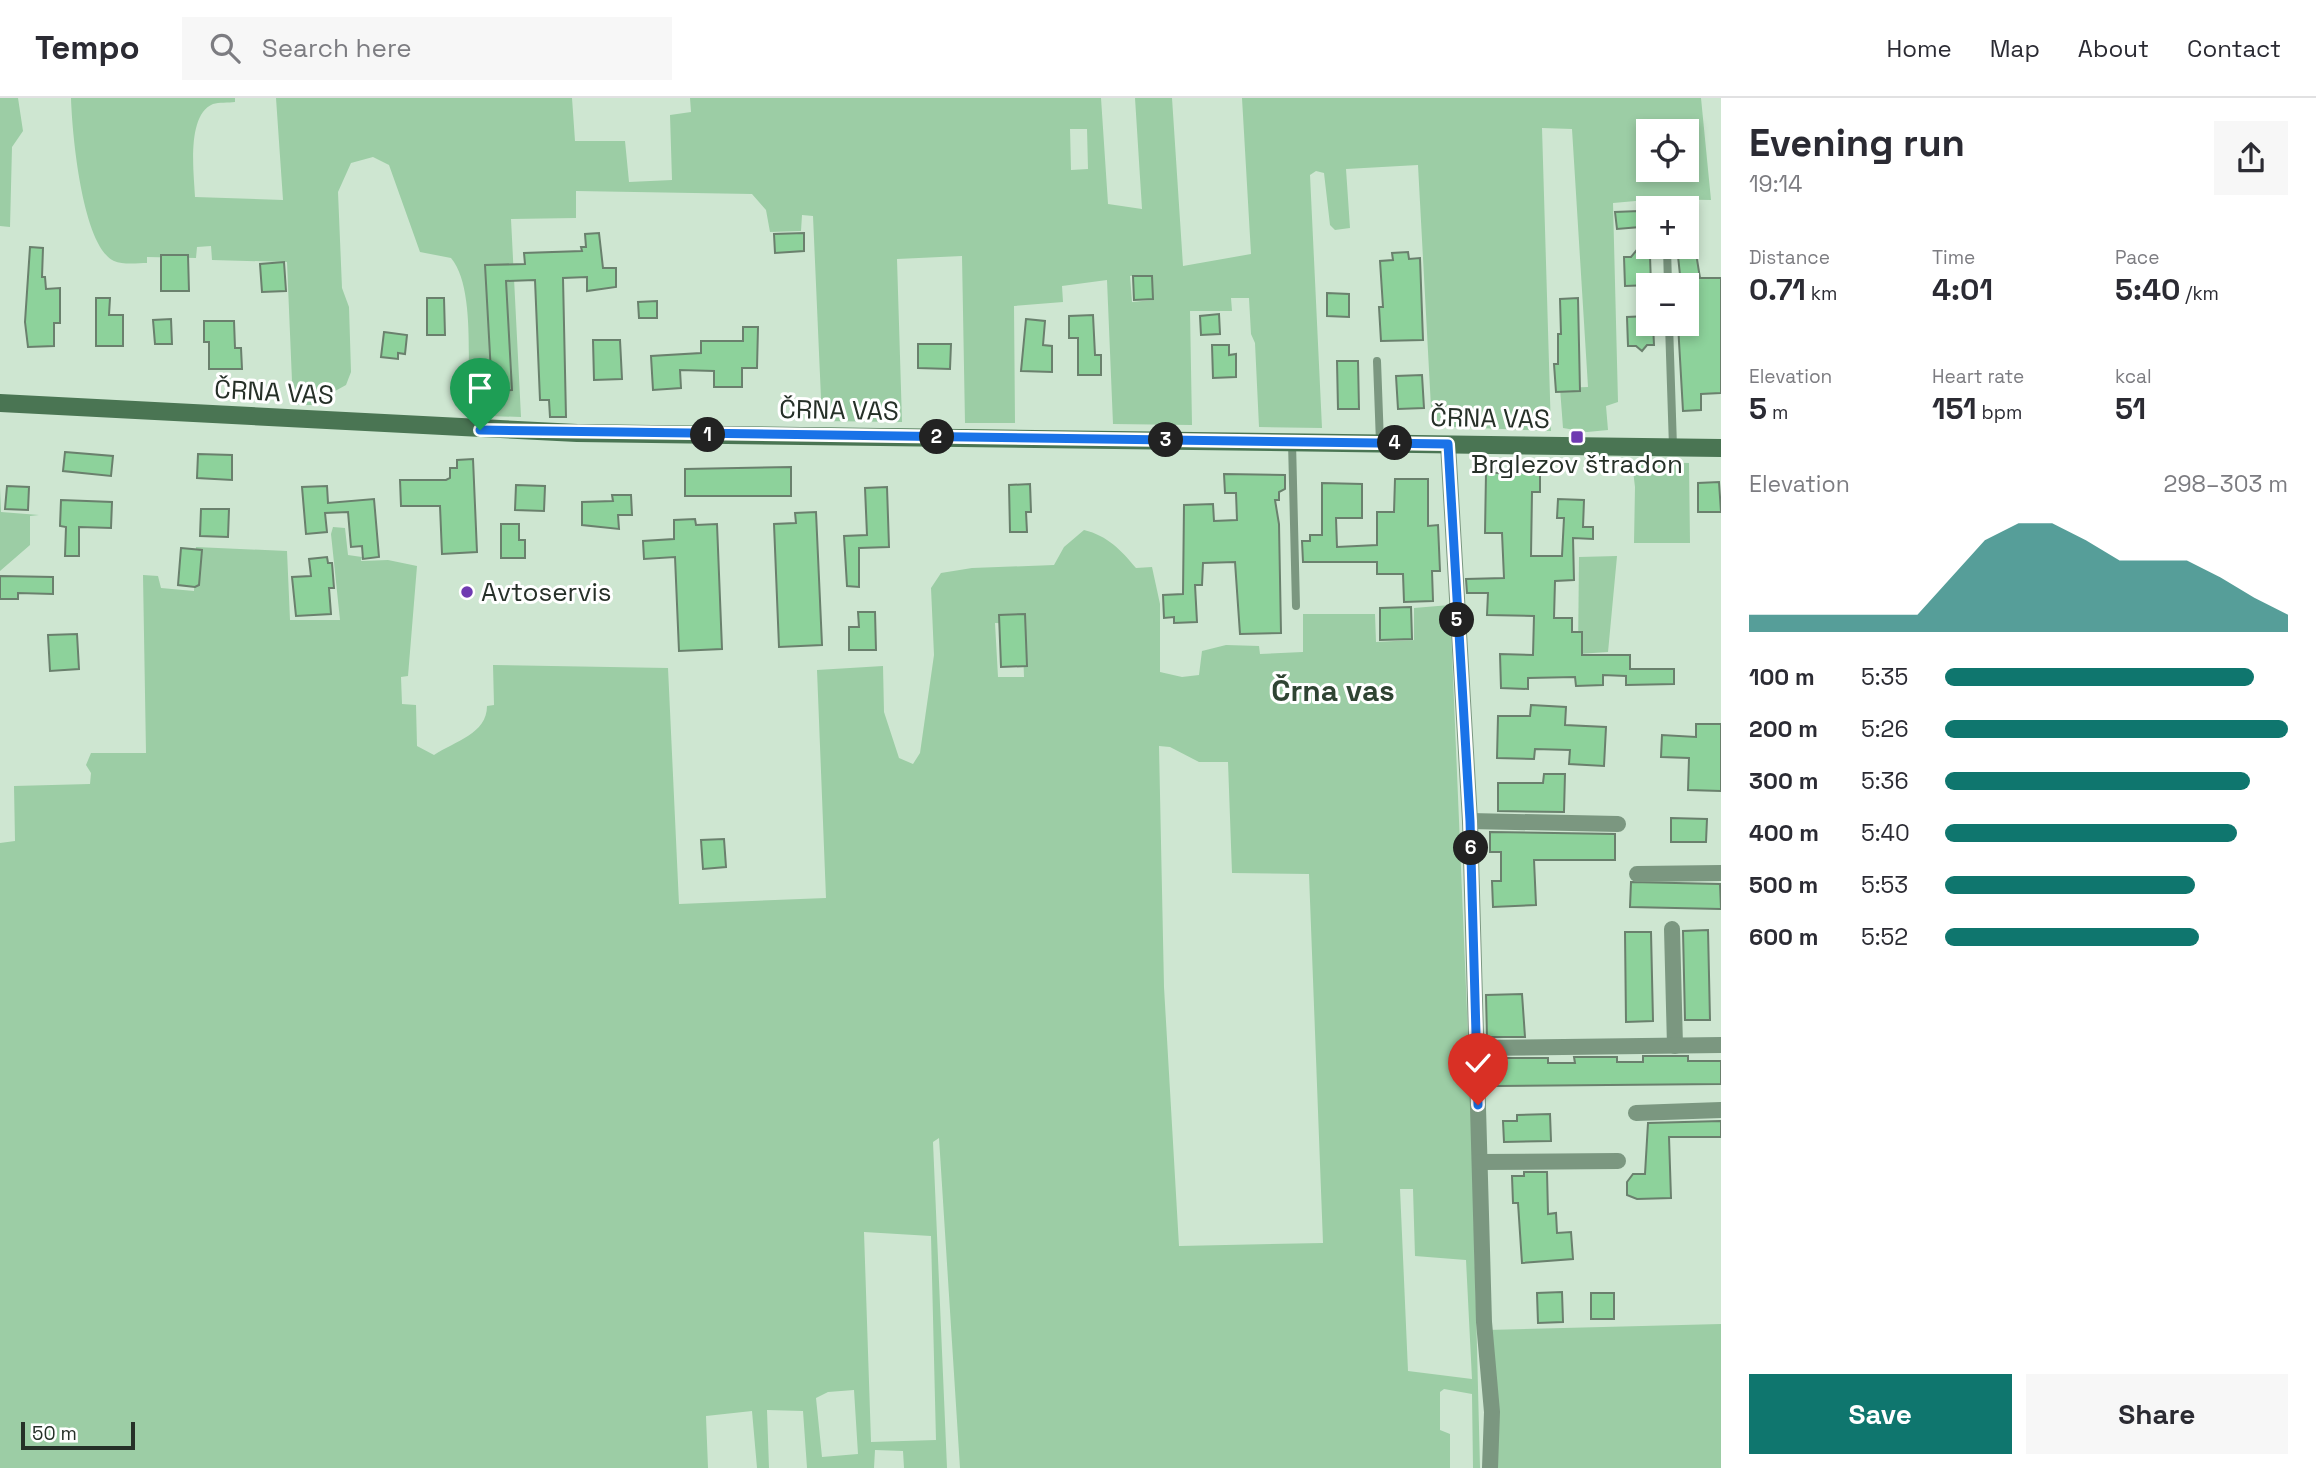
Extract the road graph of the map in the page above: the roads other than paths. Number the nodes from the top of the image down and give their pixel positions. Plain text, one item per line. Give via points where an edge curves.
1 (1669, 336) edge
2 (1377, 361) dead end
3 (0, 403) edge
4 (1292, 442) junction
5 (1380, 443) junction
6 (1448, 444) junction
7 (1672, 447) junction
8 (1721, 447) edge
9 (1296, 606) dead end
10 (1470, 821) junction
11 (1618, 824) dead end
12 (1721, 873) edge
13 (1637, 874) dead end
14 (1672, 929) dead end
15 (1721, 1045) edge
16 (1675, 1046) junction
17 (1475, 1048) junction
18 (1721, 1110) edge
19 (1636, 1113) dead end
20 (1618, 1161) dead end
21 (1480, 1162) junction
22 (1490, 1468) edge

1 - 7 lane
2 - 5 lane
3 - 4 street, ČRNA VAS via 507,431
4 - 5 street, ČRNA VAS
4 - 9 lane
5 - 6 street, ČRNA VAS
6 - 7 street, ČRNA VAS
6 - 10 street
7 - 8 street, ČRNA VAS
10 - 11 street
10 - 17 street
12 - 13 street
14 - 16 street
15 - 16 street
16 - 17 street
17 - 21 street
18 - 19 street
20 - 21 street
21 - 22 street via 1484,1322 1492,1412

